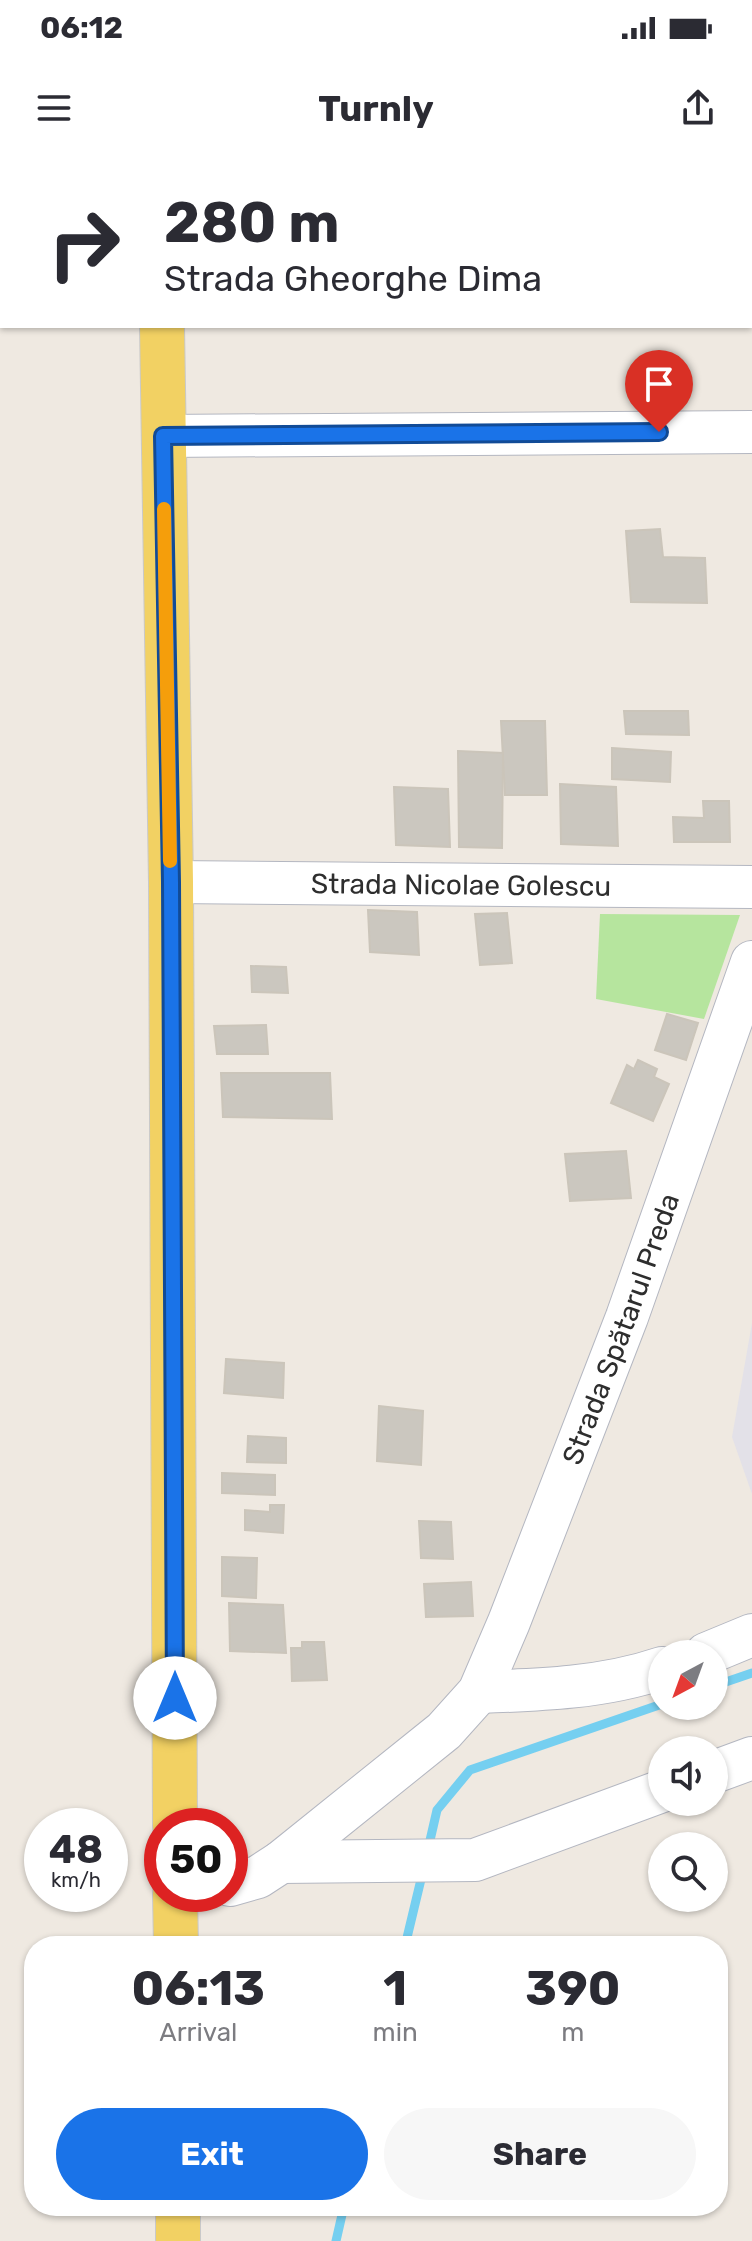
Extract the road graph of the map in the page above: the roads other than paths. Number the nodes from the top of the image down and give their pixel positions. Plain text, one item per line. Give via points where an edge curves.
1 (162, 328) edge
2 (752, 432) edge
3 (163, 436) junction
4 (171, 882) junction
5 (752, 887) edge
6 (752, 962) edge
7 (752, 1635) edge
8 (728, 1645) edge
9 (648, 1673) edge
10 (479, 1692) junction
11 (752, 1758) edge
12 (728, 1767) edge
13 (648, 1796) edge
14 (175, 1808) edge
15 (281, 1862) junction
16 (248, 1880) edge
17 (177, 1912) edge
18 (176, 1936) edge
19 (178, 2216) edge
20 (178, 2241) edge

1 - 3 main road
2 - 3 street
3 - 4 main road
4 - 5 street, Strada Nicolae Golescu
4 - 14 main road
6 - 10 street, Strada Spătarul Preda via 627,1317
7 - 8 street
9 - 10 street via 557,1690
10 - 15 street, Strada Spătarul Preda via 444,1731
11 - 12 street
13 - 15 street via 475,1860
15 - 16 street, Strada Spătarul Preda
17 - 18 main road
19 - 20 main road

